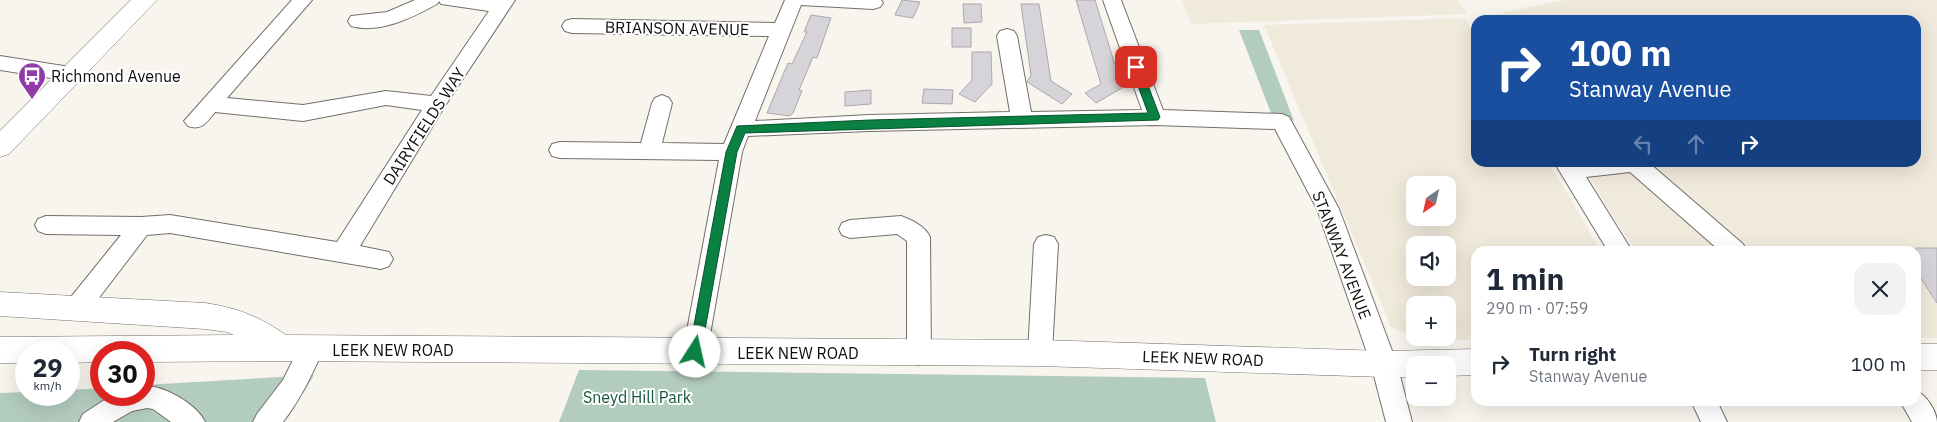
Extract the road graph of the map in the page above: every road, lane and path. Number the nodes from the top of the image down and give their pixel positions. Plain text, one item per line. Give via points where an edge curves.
1 (145, 0) edge
2 (300, 0) edge
3 (430, 0) edge
4 (448, 0) edge
5 (794, 0) edge
6 (806, 0) edge
7 (1112, 0) edge
8 (504, 3) edge
9 (873, 3) dead end
10 (358, 20) dead end
11 (572, 26) dead end
12 (782, 30) junction
13 (1007, 36) dead end
14 (0, 63) edge
15 (70, 74) junction
16 (662, 103) dead end
17 (211, 104) junction
18 (436, 104) junction
19 (1155, 117) junction
20 (1022, 120) junction
21 (195, 121) dead end
22 (741, 129) junction
23 (0, 147) edge
24 (560, 150) dead end
25 (649, 151) junction
26 (731, 152) junction
27 (1568, 167) edge
28 (1639, 167) edge
29 (46, 225) dead end
30 (141, 226) junction
31 (850, 229) dead end
32 (1046, 244) dead end
33 (1617, 246) edge
34 (1729, 246) edge
35 (343, 253) junction
36 (381, 259) dead end
37 (0, 304) edge
38 (76, 309) junction
39 (281, 348) junction
40 (0, 350) edge
41 (311, 350) junction
42 (695, 352) junction
43 (1040, 353) junction
44 (918, 354) junction
45 (1937, 357) edge
46 (1921, 358) edge
47 (1921, 360) edge
48 (1471, 362) edge
49 (1384, 364) junction
50 (1937, 367) edge
51 (1706, 406) edge
52 (1917, 406) edge
53 (92, 422) edge
54 (192, 422) edge
55 (266, 422) edge
56 (1399, 422) edge
57 (1714, 422) edge
58 (1926, 422) edge

1 - 15 main road
2 - 17 street
3 - 10 street via 388,19
4 - 8 street
5 - 12 street
6 - 9 street
7 - 19 street
8 - 18 street, DAIRYFIELDS WAY
11 - 12 street, BRIANSON AVENUE
12 - 22 street
13 - 20 street
14 - 15 street
15 - 23 main road
16 - 25 street
17 - 18 street via 303,113 386,98
17 - 21 street
18 - 35 street, DAIRYFIELDS WAY
19 - 20 street, STANWAY AVENUE
19 - 49 street, STANWAY AVENUE via 1282,122 1328,209
20 - 22 street, STANWAY AVENUE
22 - 26 street
24 - 25 street
25 - 26 street
26 - 42 street
27 - 33 street
28 - 34 street
29 - 30 street
30 - 35 street via 170,224
30 - 38 street
31 - 44 street via 901,225 919,237
32 - 43 street
35 - 36 street
37 - 38 main road
38 - 39 main road via 232,320
39 - 40 main road, LEEK NEW ROAD
39 - 41 main road, LEEK NEW ROAD
41 - 42 main road, LEEK NEW ROAD
41 - 55 street via 282,406
42 - 44 main road, LEEK NEW ROAD
43 - 44 main road, LEEK NEW ROAD
43 - 49 main road, LEEK NEW ROAD
45 - 46 main road
47 - 50 main road
48 - 49 main road, LEEK NEW ROAD
49 - 56 street
51 - 57 street
52 - 58 street
53 - 54 street via 131,399 156,398

